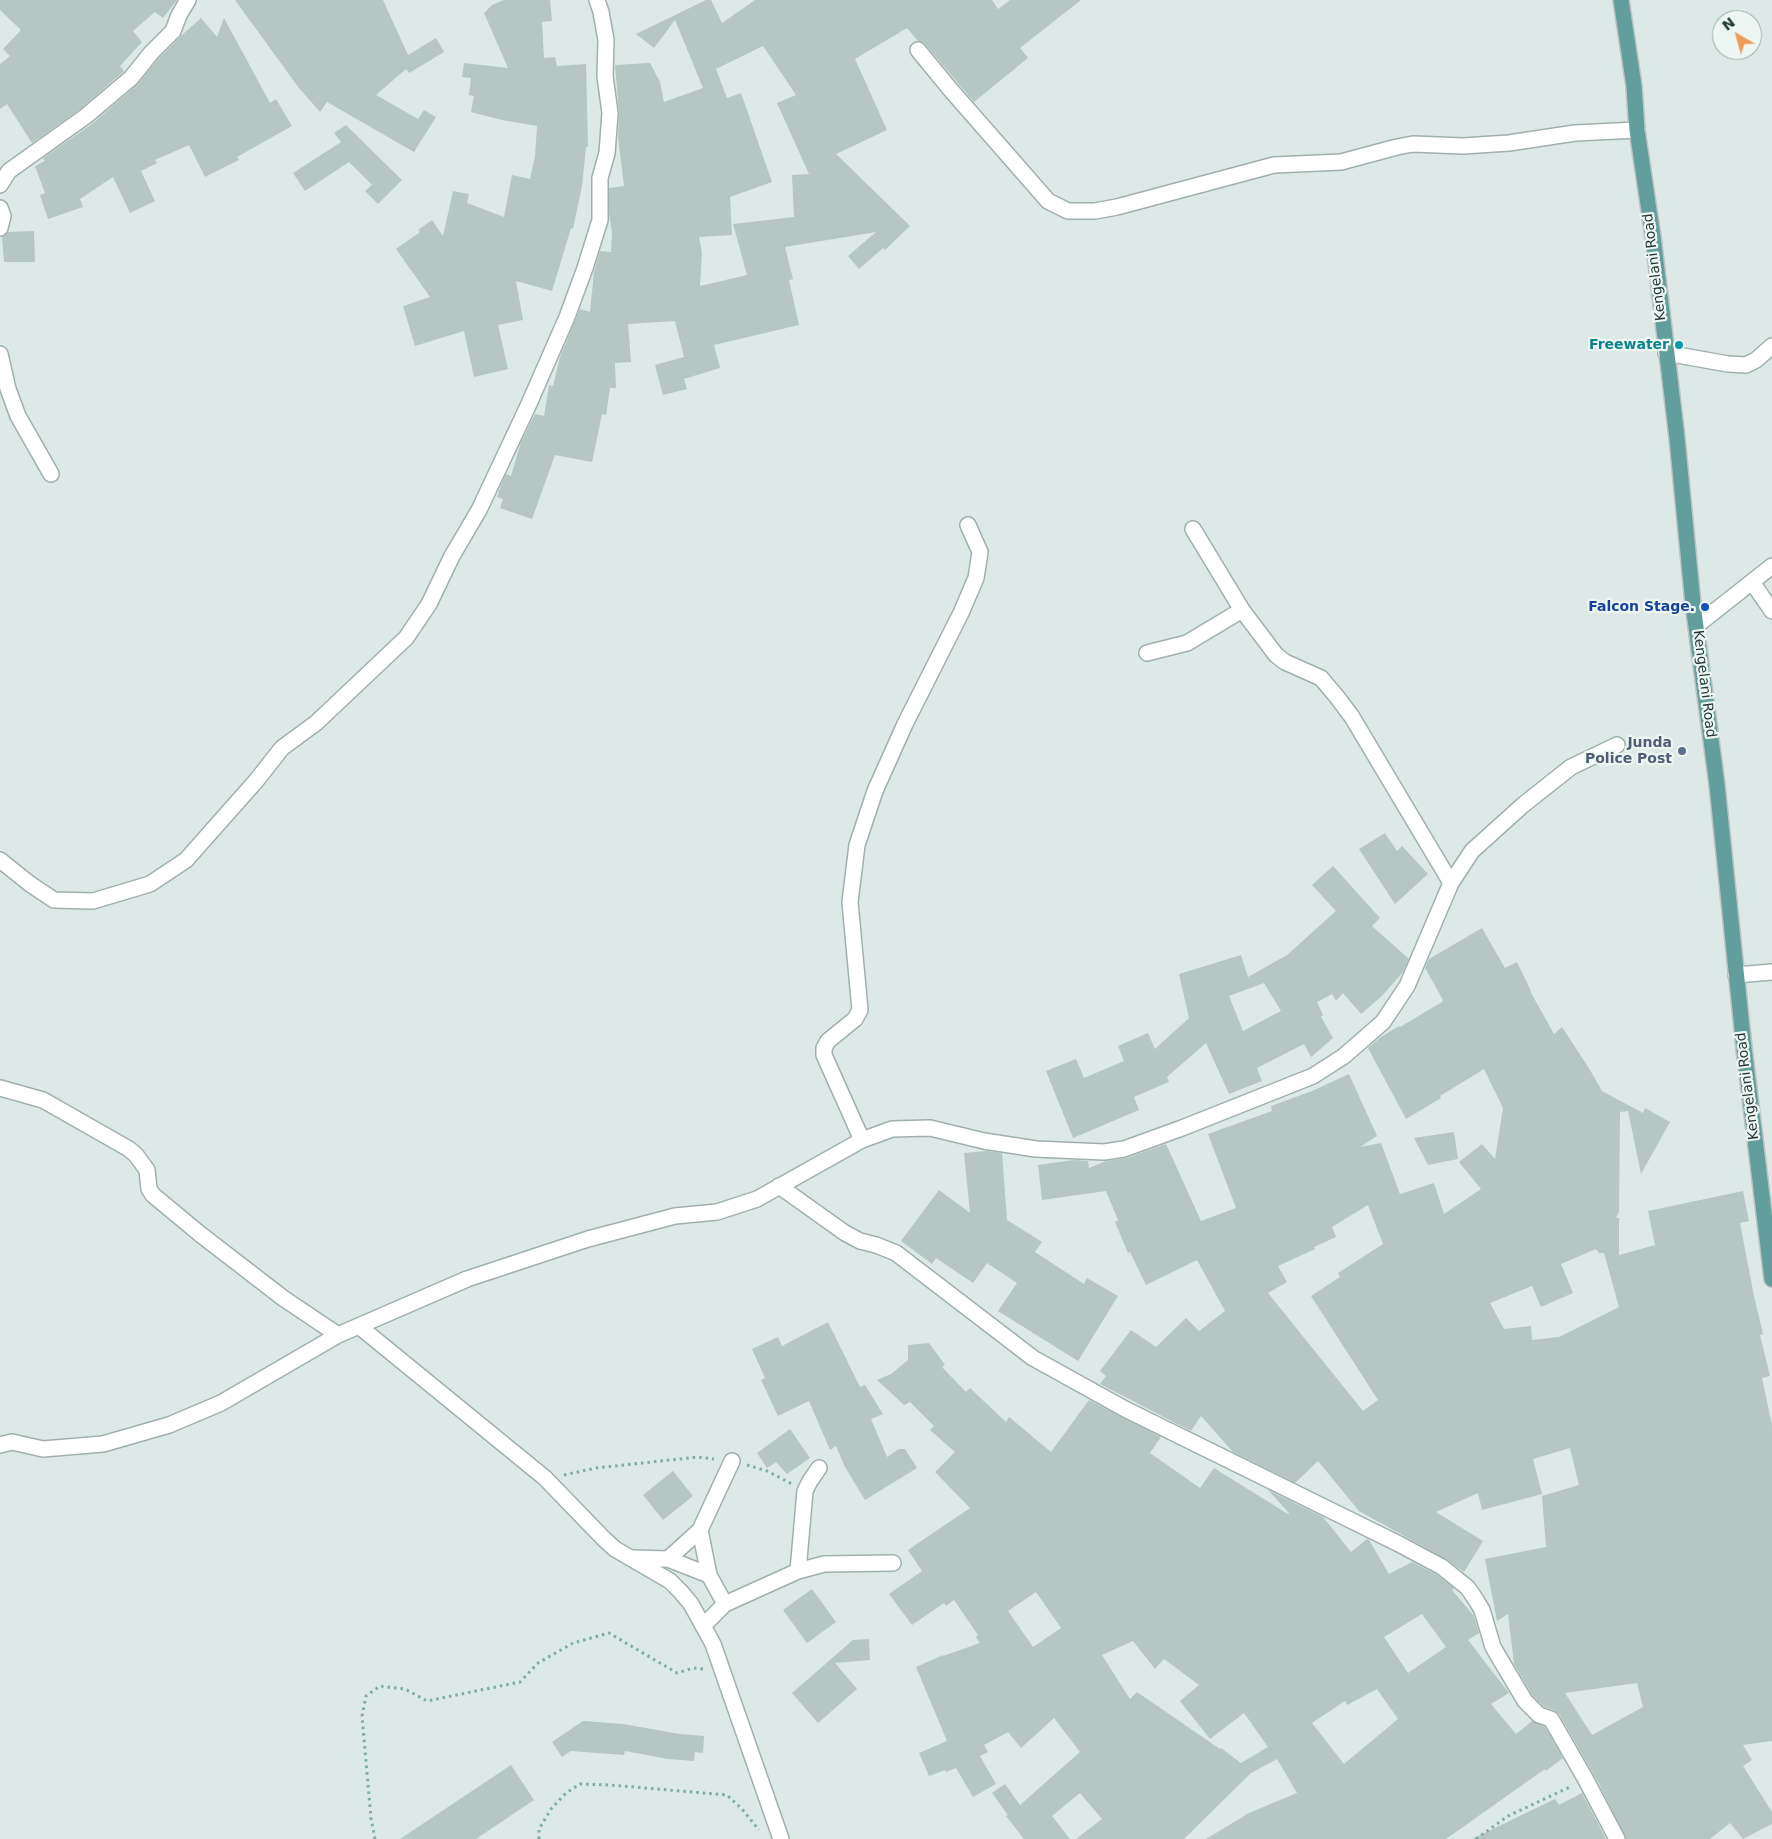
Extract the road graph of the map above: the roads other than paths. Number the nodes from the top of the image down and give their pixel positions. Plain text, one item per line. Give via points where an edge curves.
1 (188, 0) edge
2 (597, 0) edge
3 (1621, 0) edge
4 (918, 50) dead end
5 (1637, 130) junction
6 (0, 185) edge
7 (0, 208) edge
8 (0, 228) edge
9 (1772, 346) edge
10 (1666, 353) junction
11 (0, 354) edge
12 (51, 474) dead end
13 (968, 525) dead end
14 (1193, 529) dead end
15 (1772, 566) edge
16 (1752, 582) junction
17 (1242, 610) junction
18 (1772, 611) edge
19 (1696, 626) junction
20 (1147, 653) dead end
21 (1617, 745) dead end
22 (0, 860) edge
23 (1452, 883) junction
24 (1772, 972) edge
25 (1736, 976) junction
26 (0, 1088) edge
27 (862, 1140) junction
28 (779, 1186) junction
29 (1772, 1279) edge
30 (360, 1327) junction
31 (338, 1335) junction
32 (0, 1445) edge
33 (732, 1461) road end
34 (819, 1468) dead end
35 (700, 1530) junction
36 (632, 1558) junction
37 (668, 1559) junction
38 (893, 1563) dead end
39 (798, 1571) junction
40 (708, 1575) junction
41 (725, 1604) junction
42 (704, 1625) junction
43 (781, 1839) edge
44 (1617, 1839) edge

1 - 6 street via 173,31 131,78 86,116 10,171
2 - 22 street via 606,40 605,76 610,113 607,154 600,178 600,220 567,317 528,406 479,510 406,638 316,723 282,748 186,860 150,884 93,901 54,900
3 - 5 main road, Kengelani Road
4 - 5 street via 1048,201 1068,211 1117,207 1274,165 1341,162 1413,144 1462,146 1575,133
5 - 10 main road, Kengelani Road
7 - 8 street via 3,216
9 - 10 street via 1756,360 1741,366
10 - 19 main road, Kengelani Road
11 - 12 street via 18,416
13 - 27 street via 980,552 976,578 904,724 875,791 857,845 850,902 860,1010 855,1019 828,1041 824,1056
14 - 17 street
15 - 16 street
16 - 18 street
16 - 19 street
17 - 20 street via 1187,643
17 - 23 street via 1280,659 1314,674 1329,686 1352,717
19 - 25 main road, Kengelani Road
21 - 23 street via 1571,767 1523,805 1472,852
23 - 27 street via 1407,986 1383,1022 1344,1056 1313,1076 1182,1128 1124,1149 1104,1152 1036,1149 930,1128 892,1129
24 - 25 street
25 - 29 main road, Kengelani Road
26 - 31 street via 43,1100 129,1149 147,1170 153,1195 283,1298
27 - 28 street
28 - 30 street via 757,1199 717,1212 675,1216 588,1239 466,1279
28 - 44 street via 845,1233 896,1253 1033,1358 1125,1409 1442,1567 1468,1588 1476,1600 1493,1647 1525,1701 1539,1714 1550,1717
30 - 31 street
30 - 36 street via 545,1478 604,1539
31 - 32 street via 221,1402 169,1425 103,1444 43,1449 12,1442
33 - 35 street
34 - 39 street via 805,1491
35 - 37 street
35 - 40 street
36 - 37 street
36 - 42 street via 676,1586
37 - 40 street
38 - 39 street via 824,1564
39 - 41 street
40 - 41 street
41 - 42 street
42 - 43 street

